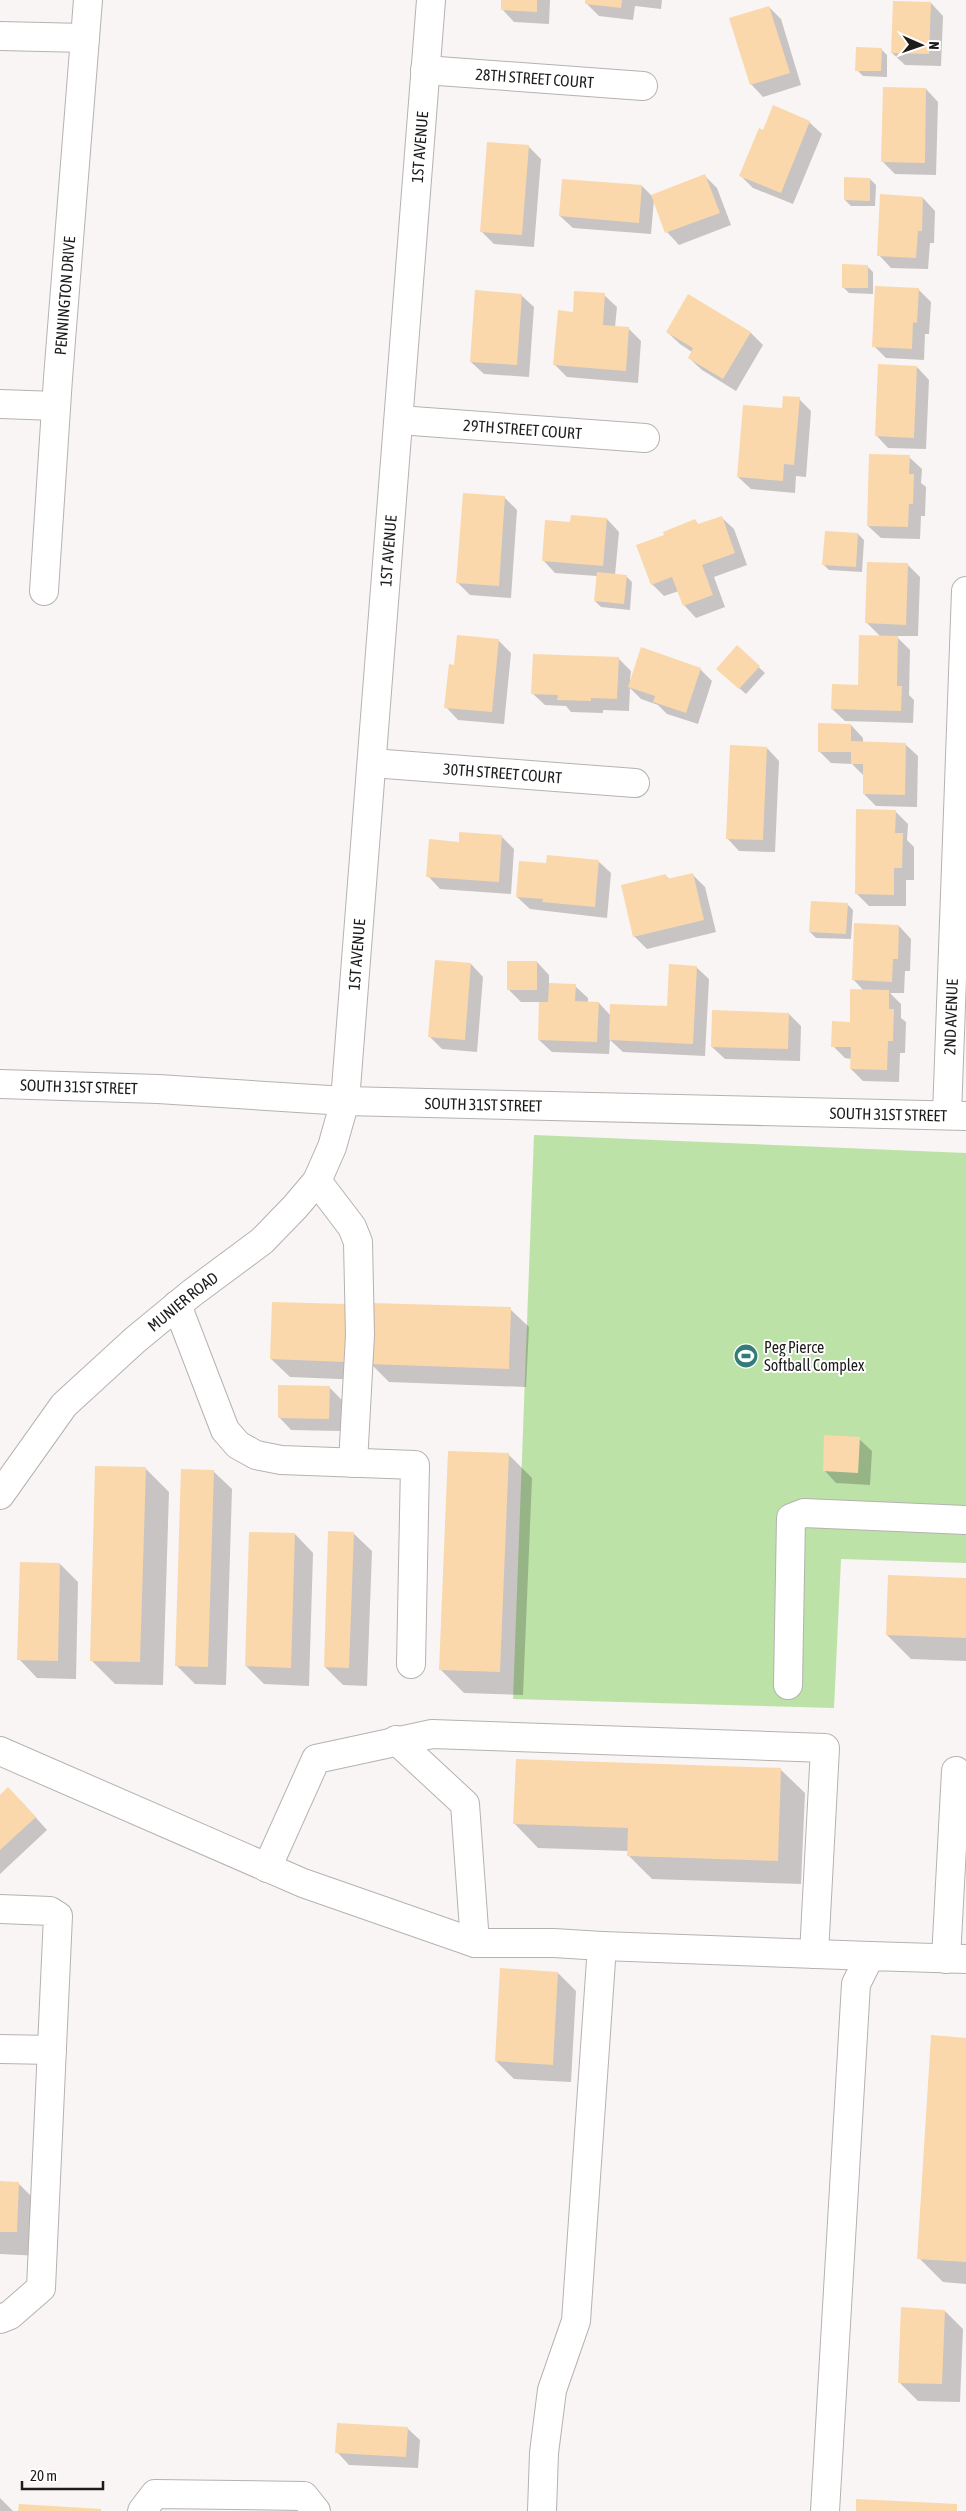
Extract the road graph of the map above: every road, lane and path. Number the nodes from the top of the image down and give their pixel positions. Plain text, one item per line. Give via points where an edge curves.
1 (88, 0) edge
2 (431, 0) edge
3 (0, 36) edge
4 (85, 38) junction
5 (425, 70) junction
6 (643, 86) dead end
7 (0, 404) edge
8 (56, 406) junction
9 (399, 420) junction
10 (645, 438) dead end
11 (966, 590) edge
12 (44, 592) dead end
13 (372, 763) junction
14 (635, 783) dead end
15 (0, 1084) edge
16 (345, 1101) junction
17 (957, 1116) edge
18 (317, 1181) junction
19 (177, 1305) junction
20 (353, 1463) junction
21 (0, 1495) edge
22 (966, 1520) edge
23 (412, 1664) dead end
24 (788, 1685) dead end
25 (396, 1740) junction
26 (0, 1751) edge
27 (956, 1771) dead end
28 (267, 1868) junction
29 (0, 1909) edge
30 (475, 1943) junction
31 (602, 1946) junction
32 (814, 1954) junction
33 (870, 1956) junction
34 (956, 1959) edge
35 (0, 2049) edge
36 (52, 2050) junction
37 (0, 2319) edge
38 (142, 2511) edge
39 (316, 2511) edge
40 (542, 2511) edge
41 (825, 2511) edge

1 - 4 street, PENNINGTON DRIVE
2 - 5 street, 1ST AVENUE
3 - 4 street
4 - 8 street, PENNINGTON DRIVE
5 - 6 street, 28TH STREET COURT
5 - 9 street, 1ST AVENUE
7 - 8 street
8 - 12 street, PENNINGTON DRIVE
9 - 10 street, 29TH STREET COURT
9 - 13 street, 1ST AVENUE
11 - 17 street, 2ND AVENUE
13 - 14 street, 30TH STREET COURT
13 - 16 street, 1ST AVENUE
15 - 16 street, SOUTH 31ST STREET via 158,1089
16 - 17 street, SOUTH 31ST STREET
16 - 18 street, MUNIER ROAD via 332,1147
18 - 19 street, MUNIER ROAD via 262,1241
18 - 20 street via 352,1227 358,1242 360,1335
19 - 20 street via 225,1430 238,1445 256,1455 281,1460
19 - 21 street, MUNIER ROAD via 64,1405
20 - 23 street via 415,1465
22 - 24 street via 804,1513 791,1518
25 - 28 street via 316,1759
25 - 30 street via 464,1804
25 - 32 street via 432,1734 825,1748
26 - 28 street
27 - 34 street
28 - 30 street
29 - 36 street via 50,1911 58,1916
30 - 31 street
31 - 32 street
31 - 40 street via 576,2321 552,2390 544,2453
32 - 33 street
33 - 34 street
33 - 41 street via 856,1984
35 - 36 street
36 - 37 street via 41,2288 10,2315
38 - 39 street via 155,2494 304,2496

